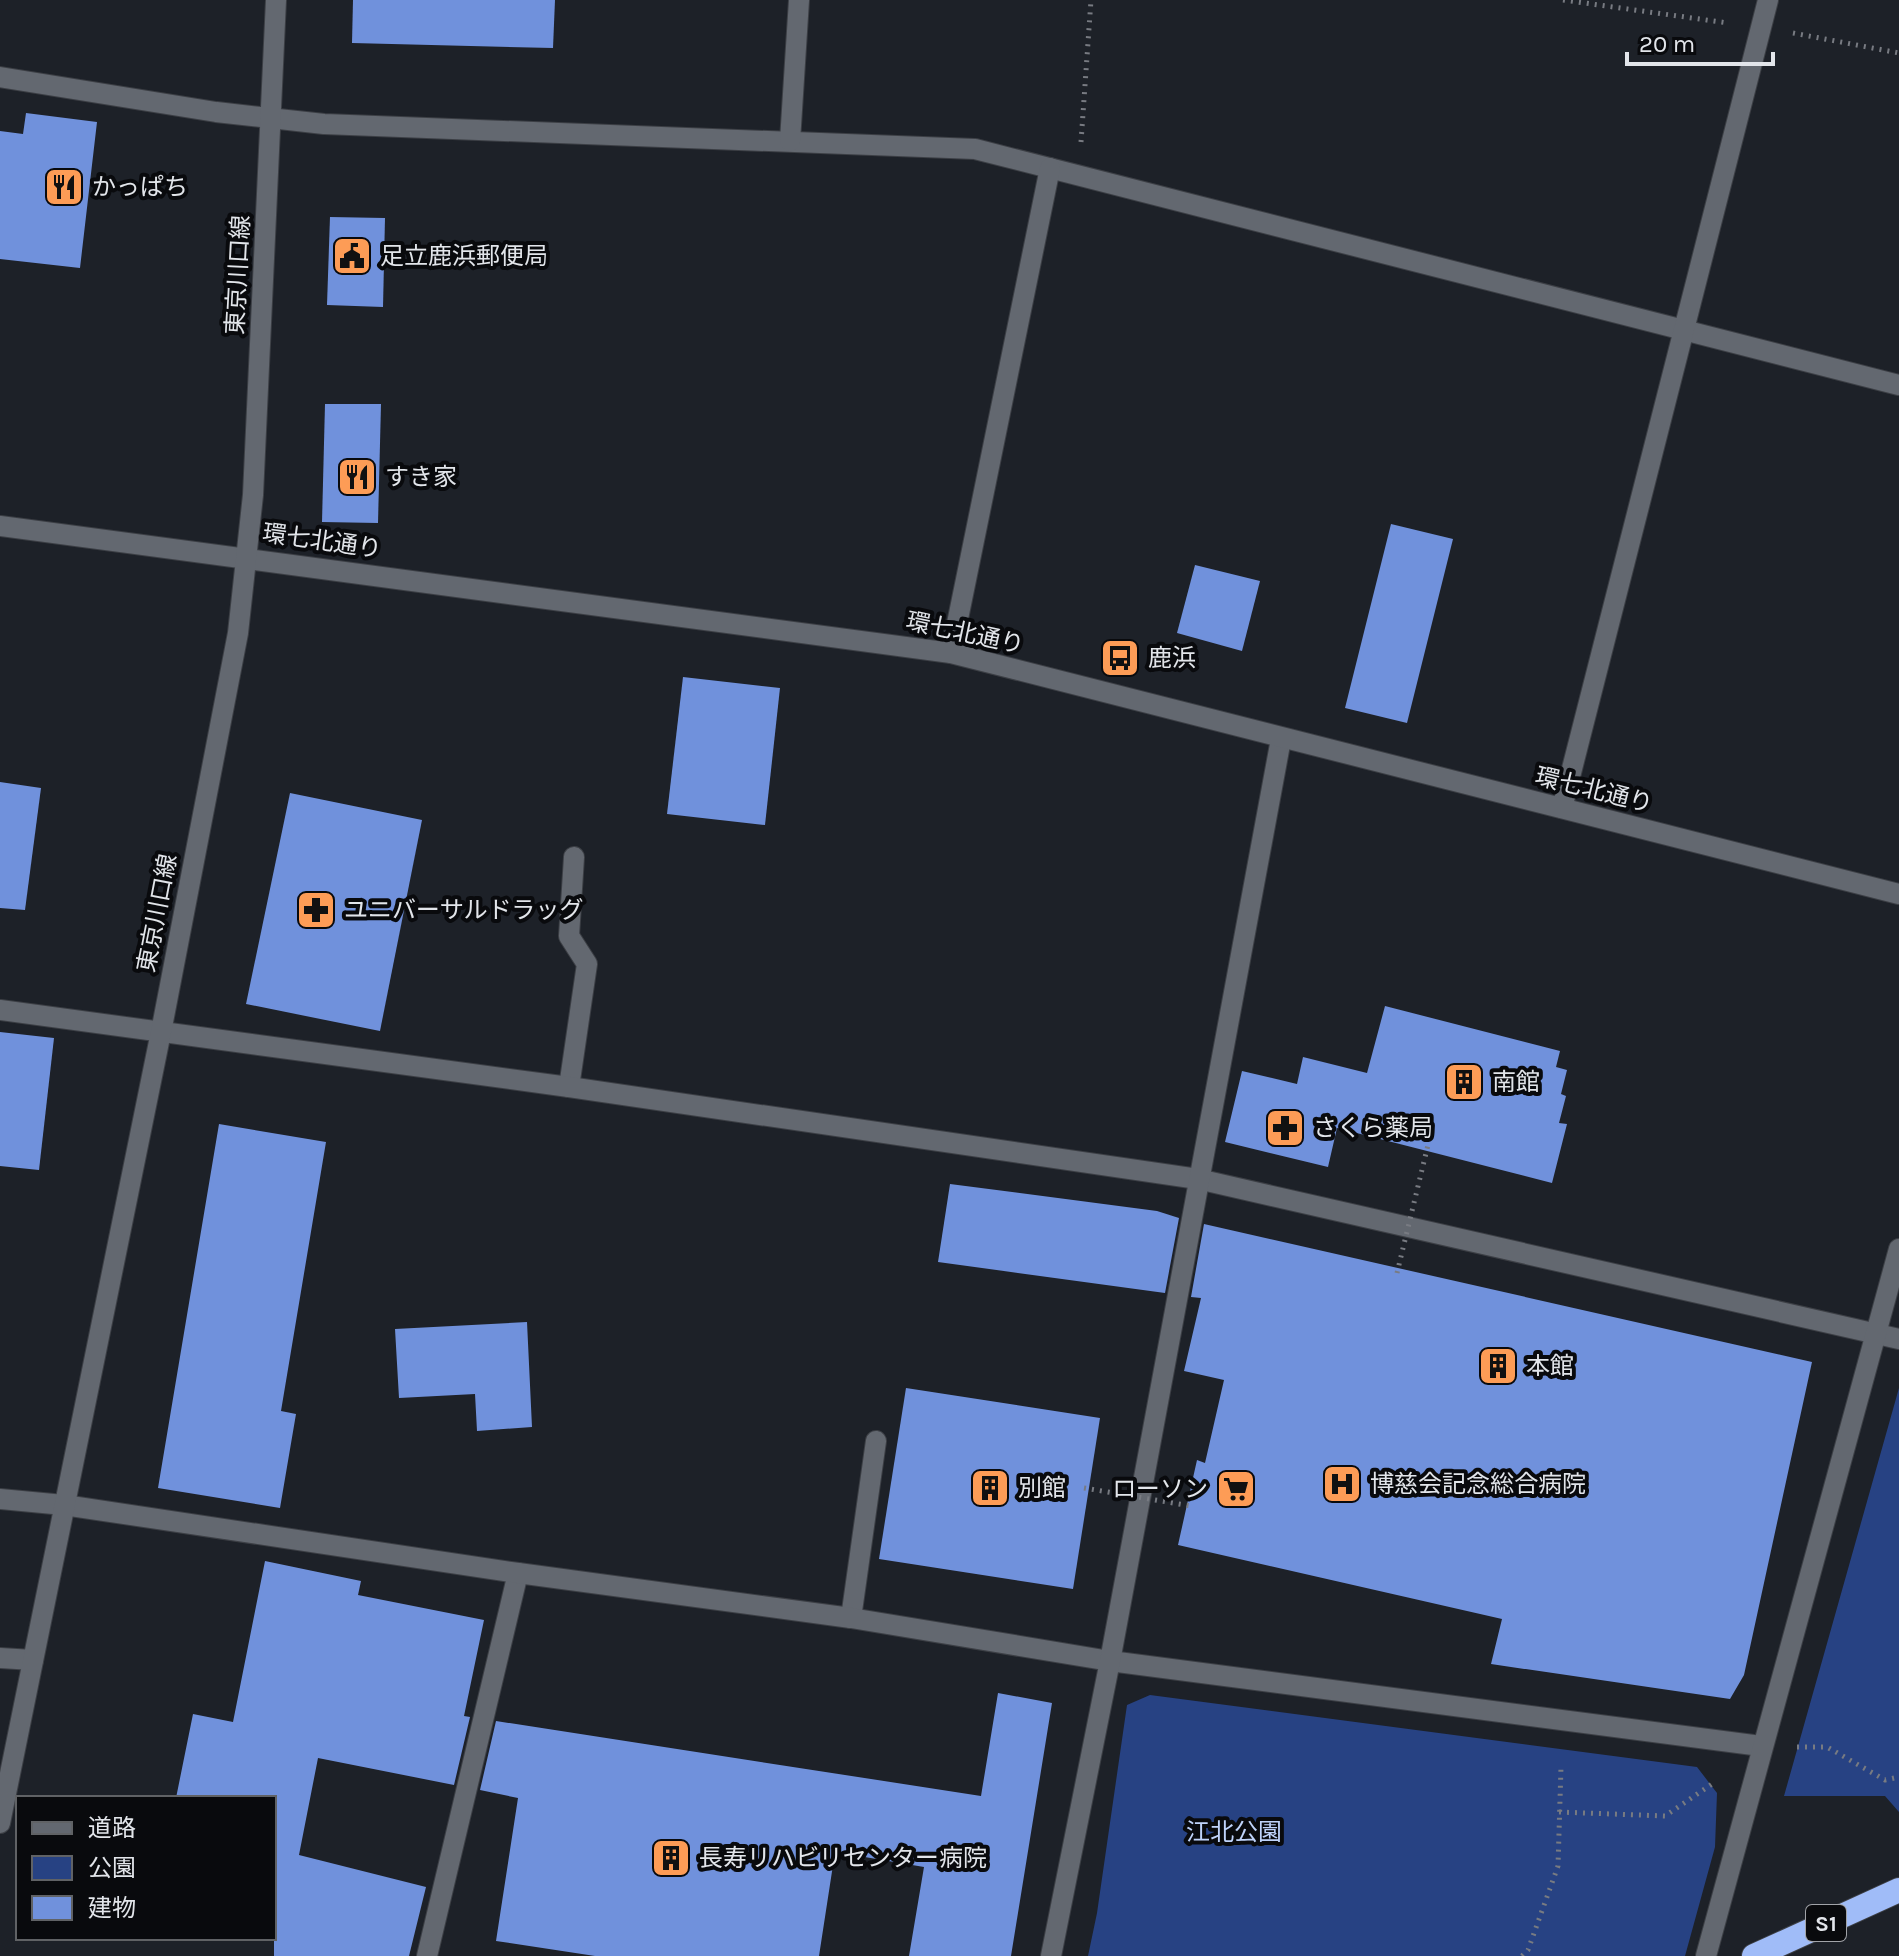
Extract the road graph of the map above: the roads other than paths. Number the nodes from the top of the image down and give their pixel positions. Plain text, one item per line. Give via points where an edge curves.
1 (276, 0) edge
2 (799, 0) edge
3 (1768, 0) edge
4 (0, 77) edge
5 (272, 118) junction
6 (790, 141) junction
7 (1050, 168) junction
8 (1682, 328) junction
9 (1899, 385) edge
10 (0, 526) edge
11 (248, 558) junction
12 (951, 653) junction
13 (1281, 739) junction
14 (1562, 808) junction
15 (574, 857) dead end
16 (1899, 894) edge
17 (0, 1010) edge
18 (161, 1032) junction
19 (569, 1087) junction
20 (1198, 1179) junction
21 (1899, 1249) edge
22 (1874, 1333) junction
23 (1899, 1339) edge
24 (876, 1441) dead end
25 (0, 1499) edge
26 (64, 1505) junction
27 (518, 1573) junction
28 (851, 1618) junction
29 (0, 1658) edge
30 (33, 1660) junction
31 (1110, 1661) junction
32 (1761, 1746) junction
33 (0, 1823) edge
34 (1899, 1890) edge
35 (427, 1956) edge
36 (1051, 1956) edge
37 (1706, 1956) edge
38 (1754, 1956) edge

1 - 5 street, 東京川口線
2 - 6 street
3 - 8 street
4 - 5 street
5 - 6 street
5 - 11 street, 東京川口線
6 - 7 street via 975,149
7 - 8 street
7 - 12 street
8 - 9 street
8 - 14 street
10 - 11 street, 環七北通り
11 - 12 street, 環七北通り
11 - 18 street, 東京川口線
12 - 13 street, 環七北通り
13 - 14 street, 環七北通り
13 - 20 street
14 - 16 street, 環七北通り
15 - 19 street via 569,936 587,964
17 - 18 street
18 - 19 street
18 - 26 street, 東京川口線
19 - 20 street
20 - 22 street
20 - 31 street
21 - 22 street
22 - 23 street
22 - 32 street
24 - 28 street
25 - 26 street
26 - 27 street
26 - 30 street, 東京川口線
27 - 28 street
27 - 35 street
28 - 31 street
29 - 30 street
30 - 33 street, 東京川口線
31 - 32 street
31 - 36 street
32 - 37 street
34 - 38 highway, S1

